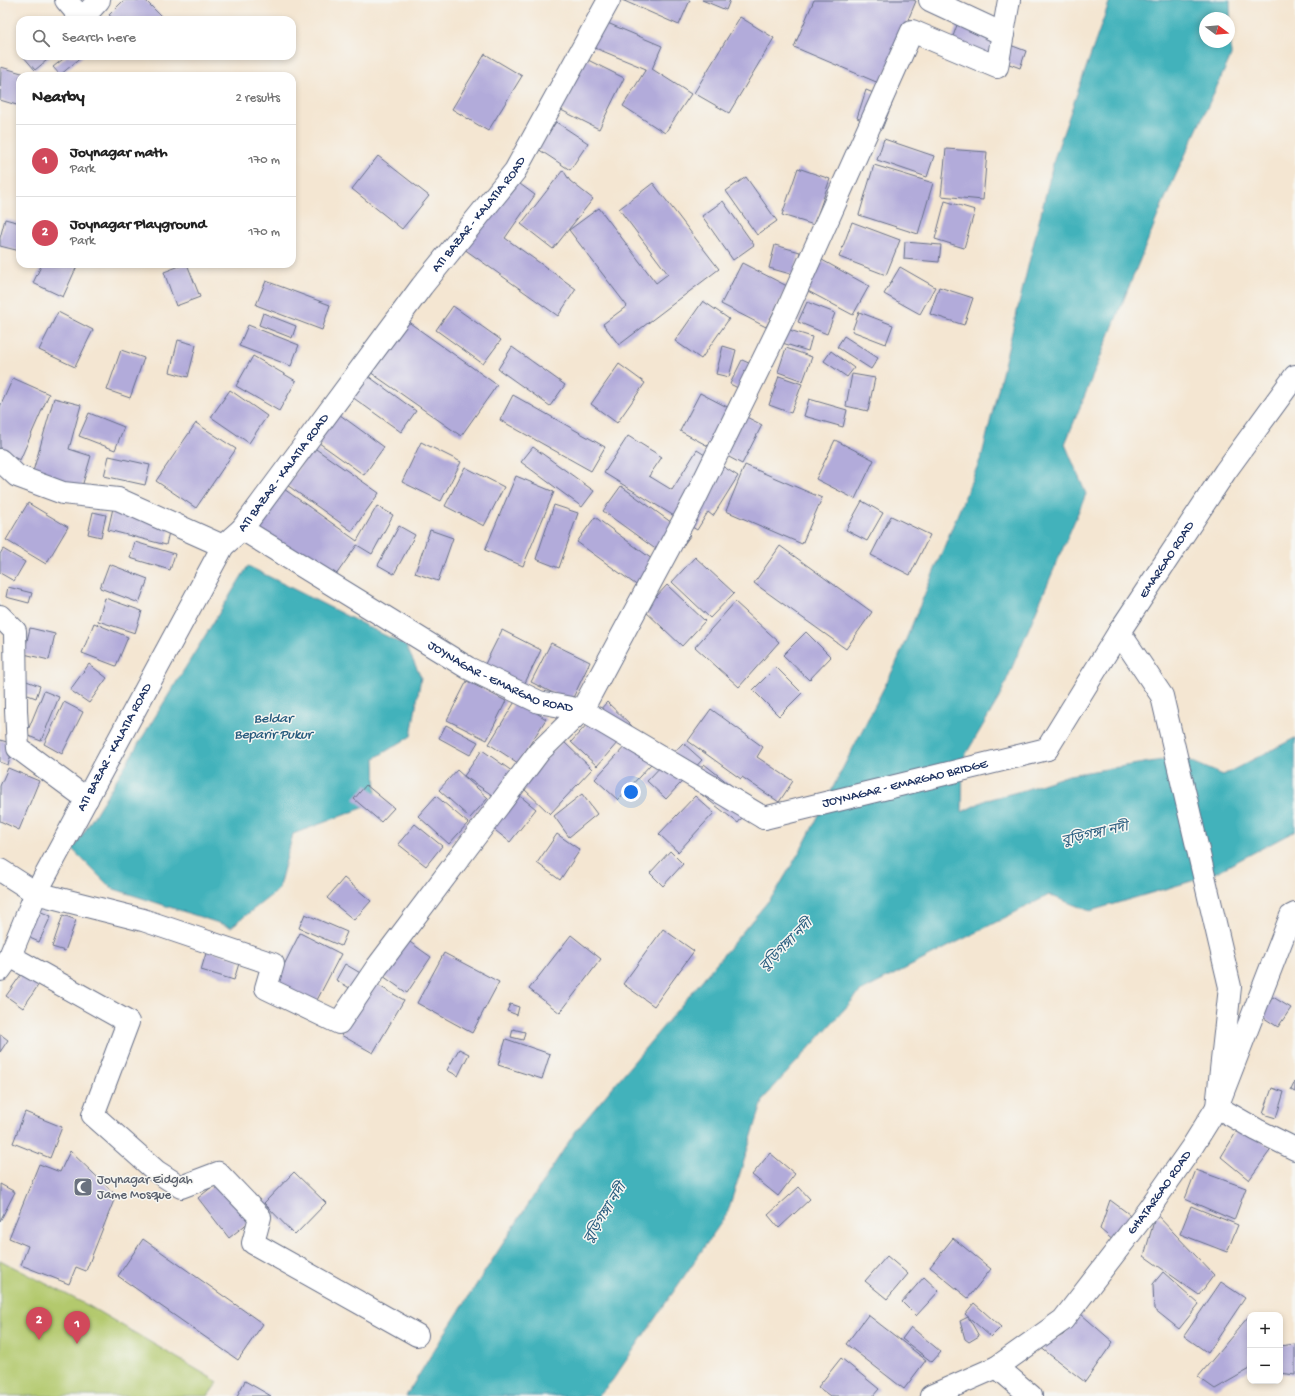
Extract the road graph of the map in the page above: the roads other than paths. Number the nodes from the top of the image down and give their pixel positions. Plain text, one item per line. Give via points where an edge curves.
1 (66, 0) edge
2 (99, 0) edge
3 (609, 0) edge
4 (930, 0) edge
5 (1009, 0) edge
6 (79, 16) edge
7 (85, 16) edge
8 (1003, 34) junction
9 (1295, 376) edge
10 (0, 460) edge
11 (242, 529) junction
12 (223, 546) junction
13 (0, 616) edge
14 (1119, 632) junction
15 (582, 710) junction
16 (1047, 749) joint
17 (87, 799) junction
18 (764, 818) joint
19 (0, 870) edge
20 (36, 893) junction
21 (1295, 914) edge
22 (5, 963) edge
23 (1217, 1107) junction
24 (1295, 1149) edge
25 (417, 1335) dead end
26 (997, 1367) junction
27 (931, 1396) edge
28 (1031, 1396) edge

1 - 6 street
2 - 7 street
3 - 11 street, ATI BAZAR - KALATIA ROAD via 515,171 422,286
4 - 8 street
5 - 8 street
8 - 15 street via 997,67 912,30 779,327 694,501
9 - 14 street, EMARGAO ROAD via 1225,472
10 - 12 street via 17,476 63,493 118,499
11 - 12 street, ATI BAZAR - KALATIA ROAD
11 - 15 street, JOYNAGAR - EMARGAO ROAD via 468,668 540,702
12 - 17 street, ATI BAZAR - KALATIA ROAD
13 - 17 street via 15,630 18,748
14 - 16 street, EMARGAO ROAD
14 - 23 street via 1162,696 1230,987
15 - 18 street, JOYNAGAR - EMARGAO ROAD
15 - 20 street via 539,752 377,967 339,1023 266,988 273,964 143,920
16 - 18 street, JOYNAGAR - EMARGAO BRIDGE
17 - 20 street, ATI BAZAR - KALATIA ROAD
19 - 20 street
20 - 22 street, ATI BAZAR - KALATIA ROAD
21 - 23 street, GHATARGAO ROAD via 1291,916
22 - 25 street via 128,1022 92,1115 156,1171 181,1187 218,1174 260,1217 253,1243
23 - 24 street
23 - 26 street, GHATARGAO ROAD via 1148,1210 1063,1320
26 - 27 street, GHATARGAO ROAD
26 - 28 street

